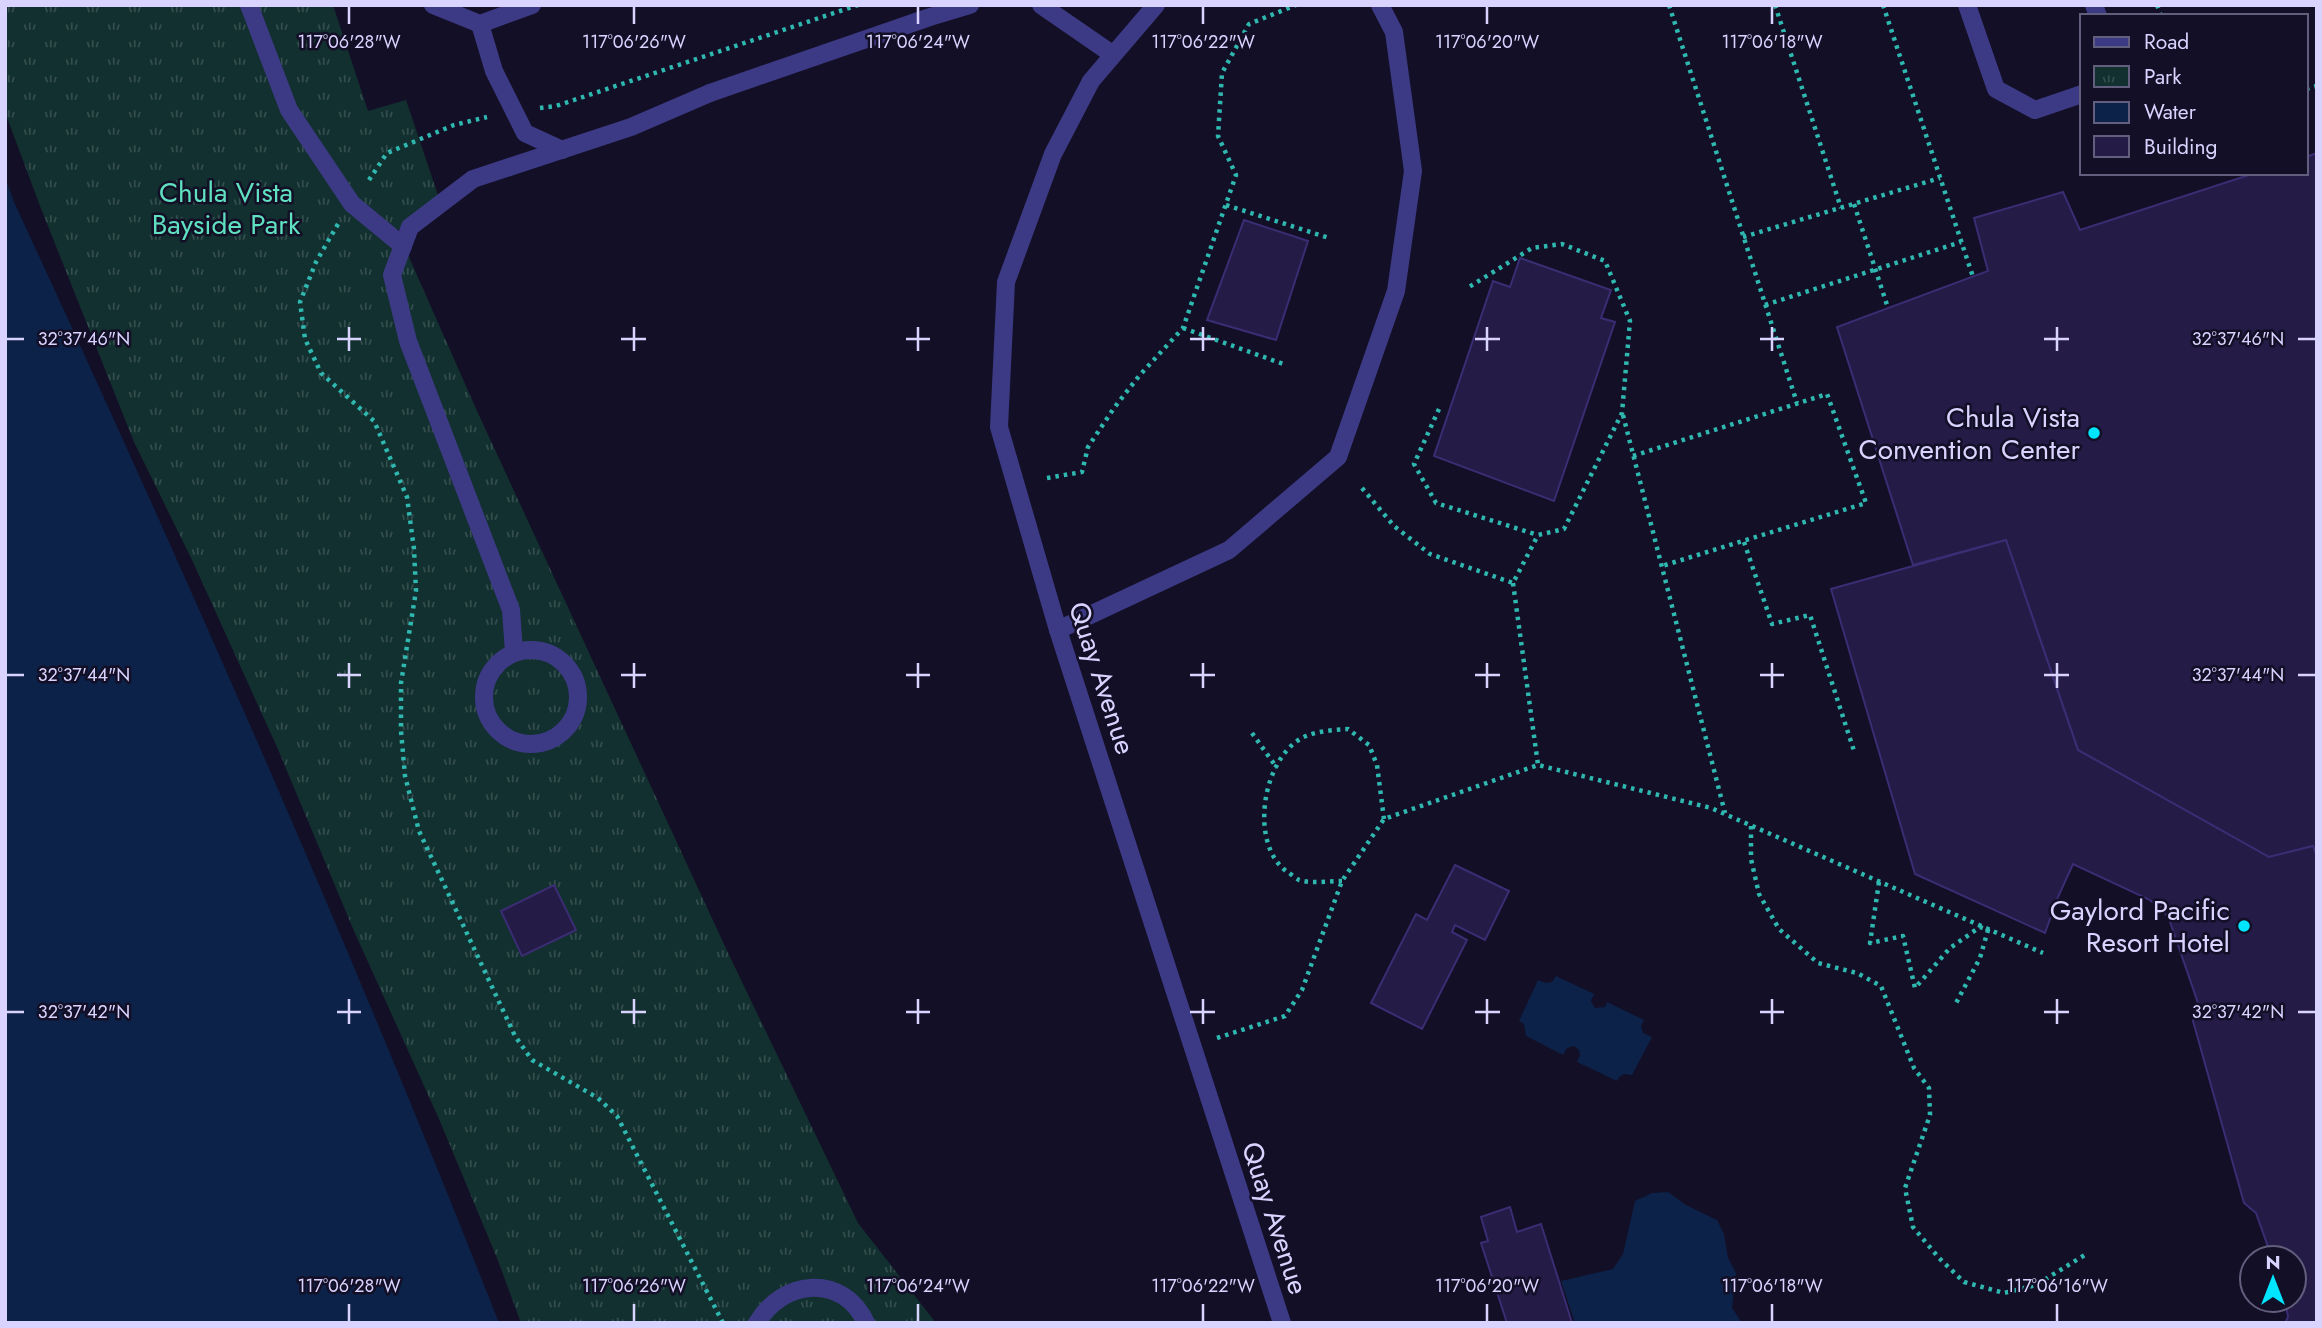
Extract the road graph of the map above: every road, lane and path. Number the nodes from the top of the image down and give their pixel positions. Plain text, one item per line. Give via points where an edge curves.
1 (250, 5) edge
2 (433, 5) edge
3 (532, 5) edge
4 (858, 5) edge
5 (970, 5) edge
6 (1041, 5) edge
7 (1156, 5) edge
8 (1296, 5) edge
9 (1380, 5) edge
10 (1669, 5) edge
11 (1775, 5) edge
12 (1883, 5) edge
13 (1967, 5) edge
14 (928, 11) edge
15 (480, 24) junction
16 (1112, 54) junction
17 (2080, 95) edge
18 (514, 111) junction
19 (562, 150) junction
20 (1940, 178) junction
21 (352, 204) junction
22 (1854, 204) junction
23 (1226, 205) junction
24 (1841, 208) junction
25 (1743, 237) junction
26 (1329, 238) dead end
27 (1961, 242) junction
28 (403, 246) junction
29 (1874, 270) junction
30 (1973, 277) dead end
31 (1469, 287) dead end
32 (1765, 305) junction
33 (1888, 308) dead end
34 (1183, 328) junction
35 (1286, 365) dead end
36 (1797, 404) junction
37 (1439, 409) dead end
38 (1622, 413) junction
39 (1633, 456) junction
40 (1046, 478) dead end
41 (1362, 488) dead end
42 (1538, 535) junction
43 (1744, 542) junction
44 (1662, 566) junction
45 (1513, 583) junction
46 (1058, 630) junction
47 (514, 652) junction
48 (1252, 733) dead end
49 (1856, 754) dead end
50 (1538, 765) junction
51 (1277, 768) junction
52 (1725, 814) junction
53 (1384, 819) junction
54 (1751, 826) junction
55 (1342, 881) junction
56 (1879, 882) junction
57 (1980, 926) junction
58 (1988, 930) junction
59 (2043, 953) dead end
60 (1955, 1005) dead end
61 (1213, 1039) dead end
62 (2088, 1253) dead end
63 (723, 1323) edge
64 (757, 1323) edge
65 (866, 1323) edge
66 (1282, 1323) edge

1 - 21 street via 289,110
2 - 15 street
3 - 15 street
4 - 18 path via 556,106
5 - 14 street
6 - 16 street
7 - 16 street, Quay Avenue
8 - 23 path via 1249,24 1222,73 1218,136 1236,175
9 - 46 street via 1394,32 1413,171 1396,292 1338,457 1229,550
10 - 25 path
11 - 24 path
12 - 20 path
13 - 17 street via 1996,89 2035,110
14 - 19 street
15 - 18 street via 494,71
16 - 46 street, Quay Avenue via 1091,81 1053,154 1006,282 999,427
18 - 19 street via 525,134
18 - 21 path via 454,125 387,153
19 - 28 street via 473,180 410,227
20 - 22 path
20 - 27 path
21 - 28 street
21 - 63 path via 316,262 300,302 305,339 321,373 374,421 407,497 416,591 401,682 401,731 405,776 419,831 515,1036 532,1060 598,1098 617,1116
22 - 24 path
22 - 29 path
23 - 26 path
23 - 34 path
24 - 25 path
25 - 32 path
27 - 29 path
27 - 30 path
28 - 47 street via 392,275 408,341 511,610
29 - 32 path
29 - 33 path
31 - 38 path via 1532,248 1562,244 1605,261 1630,321
32 - 36 path
34 - 35 path
34 - 40 path via 1114,408 1088,447 1082,472
36 - 39 path
36 - 43 path via 1827,394 1866,503
37 - 42 path via 1414,464 1436,503
38 - 39 path
38 - 42 path via 1564,529
39 - 44 path
41 - 45 path via 1394,526 1430,554
42 - 45 path
43 - 44 path
43 - 49 path via 1772,624 1810,615
44 - 52 path
45 - 50 path
46 - 66 street, Quay Avenue
47 - 47 street via 494,667 484,690 487,714 501,734 524,744 549,741 569,727 579,704 576,680 561,660 550,654 538,649
48 - 51 path
50 - 52 path
50 - 53 path
51 - 53 path via 1304,736 1348,729 1369,745 1377,765
51 - 55 path via 1266,793 1263,816 1266,842 1279,865 1298,880
52 - 54 path
53 - 55 path
54 - 56 path
54 - 62 path via 1751,859 1759,894 1779,929 1818,963 1857,973 1881,986 1914,1068 1929,1088 1930,1115 1905,1188 1913,1227 1964,1282 2004,1293 2036,1285
55 - 61 path via 1302,990 1285,1016
56 - 57 path
56 - 57 path via 1870,943 1903,936 1915,988 1950,948
57 - 58 path
58 - 59 path
58 - 60 path via 1980,958
64 - 65 street via 780,1296 809,1287 838,1293

